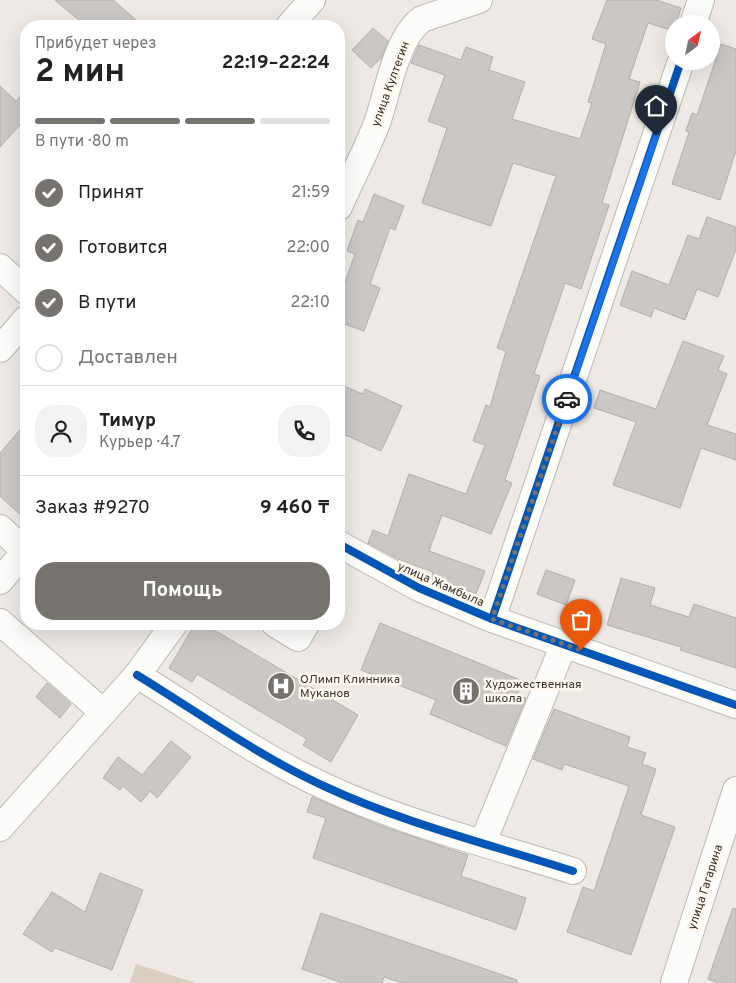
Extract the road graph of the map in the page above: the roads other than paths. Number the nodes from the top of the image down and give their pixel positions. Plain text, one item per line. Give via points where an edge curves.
1 (312, 0) edge
2 (479, 0) edge
3 (701, 0) edge
4 (696, 15) edge
5 (294, 20) edge
6 (678, 70) edge
7 (345, 194) edge
8 (0, 267) edge
9 (20, 285) edge
10 (20, 326) edge
11 (0, 348) edge
12 (0, 528) edge
13 (20, 546) edge
14 (345, 555) edge
15 (20, 558) edge
16 (0, 582) edge
17 (492, 619) junction
18 (0, 622) edge
19 (170, 630) edge
20 (285, 630) edge
21 (303, 630) edge
22 (564, 644) junction
23 (137, 675) junction
24 (736, 705) edge
25 (103, 712) junction
26 (736, 790) edge
27 (0, 828) edge
28 (483, 842) junction
29 (573, 871) dead end
30 (674, 983) edge

1 - 5 street
2 - 7 street, улица Култегин via 422,19 411,30 399,53 376,124
3 - 4 street
6 - 17 street
8 - 9 street
10 - 11 street
12 - 13 street
14 - 17 street, улица Жамбыла
15 - 16 street
17 - 22 street, улица Жамбыла
18 - 25 street
19 - 23 street
20 - 21 street via 298,638
22 - 24 street, улица Жамбыла
22 - 28 street
23 - 25 street
23 - 28 street via 282,765 326,788
25 - 27 street
26 - 30 street, улица Гагарина
28 - 29 street

